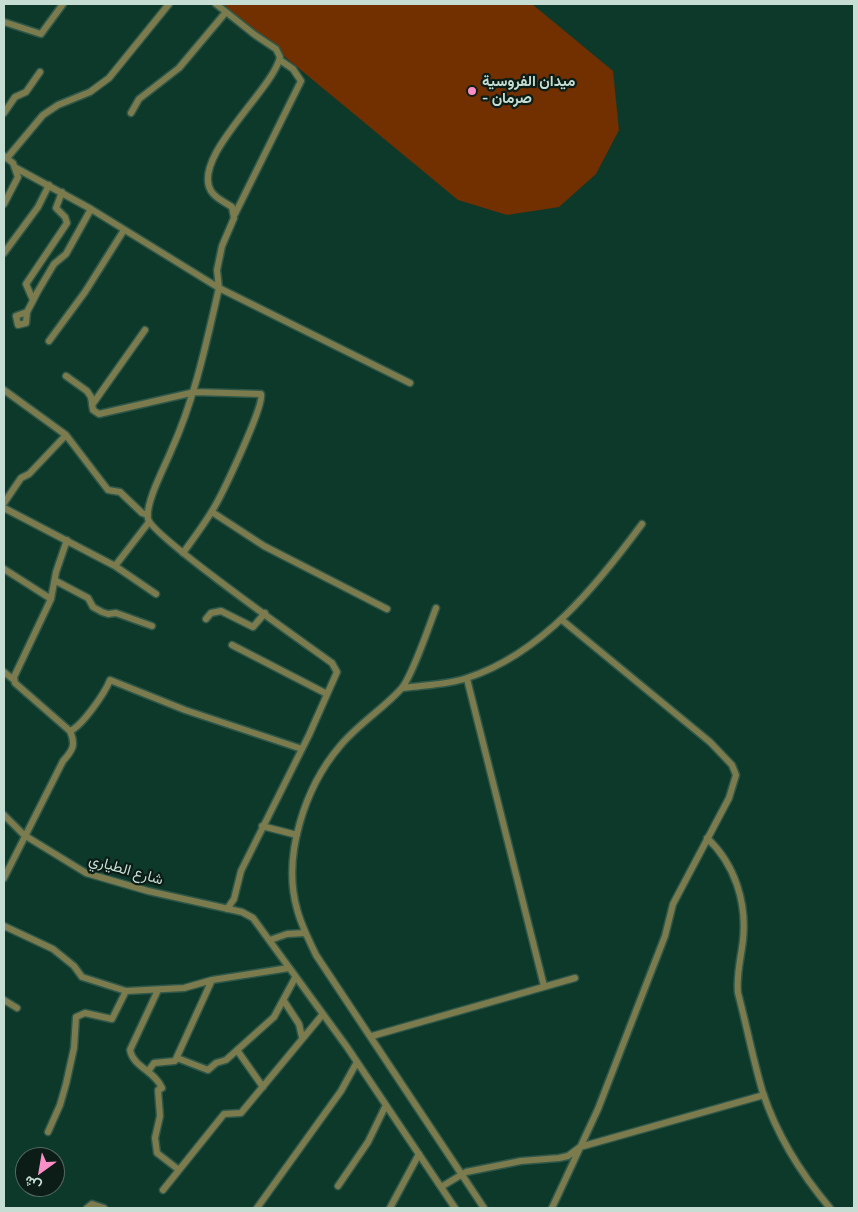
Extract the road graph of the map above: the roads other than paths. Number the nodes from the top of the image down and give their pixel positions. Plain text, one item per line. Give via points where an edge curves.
1 (64, 4) edge
2 (169, 4) edge
3 (216, 4) edge
4 (226, 12) junction
5 (4, 22) edge
6 (280, 60) junction
7 (40, 72) dead end
8 (4, 113) edge
9 (131, 113) dead end
10 (5, 157) edge
11 (16, 168) junction
12 (49, 185) junction
13 (62, 192) junction
14 (4, 204) edge
15 (91, 209) junction
16 (234, 214) junction
17 (124, 230) junction
18 (4, 253) edge
19 (219, 288) junction
20 (33, 300) junction
21 (27, 312) dead end
22 (145, 330) dead end
23 (49, 341) dead end
24 (66, 376) dead end
25 (410, 383) dead end
26 (4, 390) edge
27 (195, 392) junction
28 (91, 405) junction
29 (66, 435) junction
30 (4, 503) edge
31 (4, 508) edge
32 (212, 512) junction
33 (148, 515) junction
34 (149, 522) junction
35 (642, 524) dead end
36 (67, 540) junction
37 (184, 553) junction
38 (115, 566) junction
39 (4, 569) edge
40 (56, 581) junction
41 (156, 594) dead end
42 (51, 600) junction
43 (436, 608) dead end
44 (387, 609) dead end
45 (265, 613) junction
46 (206, 619) dead end
47 (562, 620) junction
48 (152, 626) dead end
49 (232, 645) dead end
50 (4, 672) edge
51 (466, 679) junction
52 (14, 680) junction
53 (403, 688) junction
54 (327, 694) junction
55 (70, 731) junction
56 (302, 749) junction
57 (4, 815) edge
58 (262, 826) junction
59 (24, 835) junction
60 (297, 835) junction
61 (707, 838) junction
62 (4, 878) edge
63 (227, 909) junction
64 (4, 926) edge
65 (305, 933) junction
66 (270, 940) junction
67 (289, 968) junction
68 (295, 978) junction
69 (575, 978) dead end
70 (212, 980) junction
71 (544, 986) junction
72 (158, 990) junction
73 (126, 991) junction
74 (4, 1000) edge
75 (284, 1001) junction
76 (17, 1008) dead end
77 (323, 1014) junction
78 (372, 1036) junction
79 (302, 1037) junction
80 (237, 1050) junction
81 (177, 1058) junction
82 (357, 1062) junction
83 (149, 1070) junction
84 (263, 1087) junction
85 (764, 1095) junction
86 (386, 1106) junction
87 (48, 1132) dead end
88 (580, 1147) junction
89 (419, 1154) junction
90 (180, 1170) junction
91 (461, 1175) junction
92 (338, 1186) dead end
93 (441, 1187) junction
94 (163, 1190) dead end
95 (259, 1207) edge
96 (87, 1208) edge
97 (104, 1208) edge
98 (390, 1208) edge
99 (455, 1208) edge
100 (484, 1208) edge
101 (552, 1208) edge
102 (830, 1208) edge

1 - 5 street via 41,34
2 - 10 street via 109,78 90,92 43,115
3 - 4 street
4 - 6 street via 276,49
4 - 9 street via 179,68 139,99
6 - 16 street via 293,69 301,81
6 - 16 street via 231,129 207,171 212,192 232,207
7 - 8 street via 26,92 14,97
10 - 11 street
11 - 12 street
11 - 14 street via 16,182
12 - 13 street
12 - 18 street via 38,207
13 - 15 street
13 - 20 street via 56,208 67,223 26,284
15 - 17 street
15 - 20 street via 66,254 54,264
16 - 19 street via 218,264
17 - 19 street
17 - 23 street
19 - 25 street
19 - 27 street
20 - 21 street
22 - 28 street
24 - 28 street via 87,391
26 - 29 street
27 - 28 street via 100,414
27 - 32 street via 260,393 262,396 258,415
27 - 33 street
29 - 30 street via 29,474 20,479
29 - 33 street via 108,490 120,492
31 - 36 street
32 - 37 street
32 - 44 street via 264,546
33 - 34 street
34 - 37 street
34 - 38 street
35 - 47 street
36 - 38 street
36 - 40 street
37 - 45 street
38 - 41 street
39 - 42 street
40 - 42 street
40 - 48 street via 88,598 93,607 102,612 116,613
42 - 52 street via 14,672
43 - 53 street
45 - 46 street via 253,627 221,612 211,613
45 - 54 street via 334,665 337,675
47 - 51 street via 523,651
47 - 61 street via 698,732 732,765 736,775 734,786
49 - 54 street
50 - 52 street
51 - 53 street
51 - 71 street
52 - 55 street
53 - 60 street via 359,726 324,766 306,804
54 - 56 street
55 - 56 street via 88,716 110,680 185,710
55 - 59 street via 73,751 63,761
56 - 58 street
57 - 59 street, شارع الطياري
58 - 60 street
58 - 63 street via 241,871 234,899
59 - 62 street
59 - 63 street, شارع الطياري via 86,873
60 - 65 street via 294,893
61 - 85 street via 727,864 744,906 738,993
61 - 88 street via 673,904 660,949
63 - 66 street, شارع الطياري via 250,916
64 - 73 street via 53,949 82,977
65 - 66 street via 287,934
65 - 78 street via 342,996
66 - 67 street, شارع الطياري
67 - 68 street, شارع الطياري
67 - 70 street
68 - 75 street
68 - 77 street, شارع الطياري
69 - 71 street
70 - 72 street via 184,988
70 - 81 street
71 - 78 street
72 - 73 street
72 - 83 street via 130,1050 132,1058
73 - 87 street via 112,1019 85,1013 76,1017 74,1048 66,1084
74 - 76 street
75 - 79 street via 299,1024
75 - 80 street via 264,1028
77 - 79 street
77 - 82 street, شارع الطياري
78 - 91 street
79 - 84 street
80 - 81 street via 208,1070
80 - 84 street
81 - 83 street via 172,1064 154,1063
82 - 86 street, شارع الطياري
82 - 95 street via 342,1090
83 - 90 street via 162,1088 158,1090 157,1153
84 - 90 street via 239,1114 224,1114
85 - 88 street
85 - 102 street via 788,1148
86 - 89 street, شارع الطياري
86 - 92 street via 368,1142
88 - 91 street via 568,1156 521,1161
88 - 101 street
89 - 93 street, شارع الطياري
89 - 98 street
90 - 94 street
91 - 93 street
91 - 100 street
93 - 99 street, شارع الطياري
96 - 97 street via 92,1204

